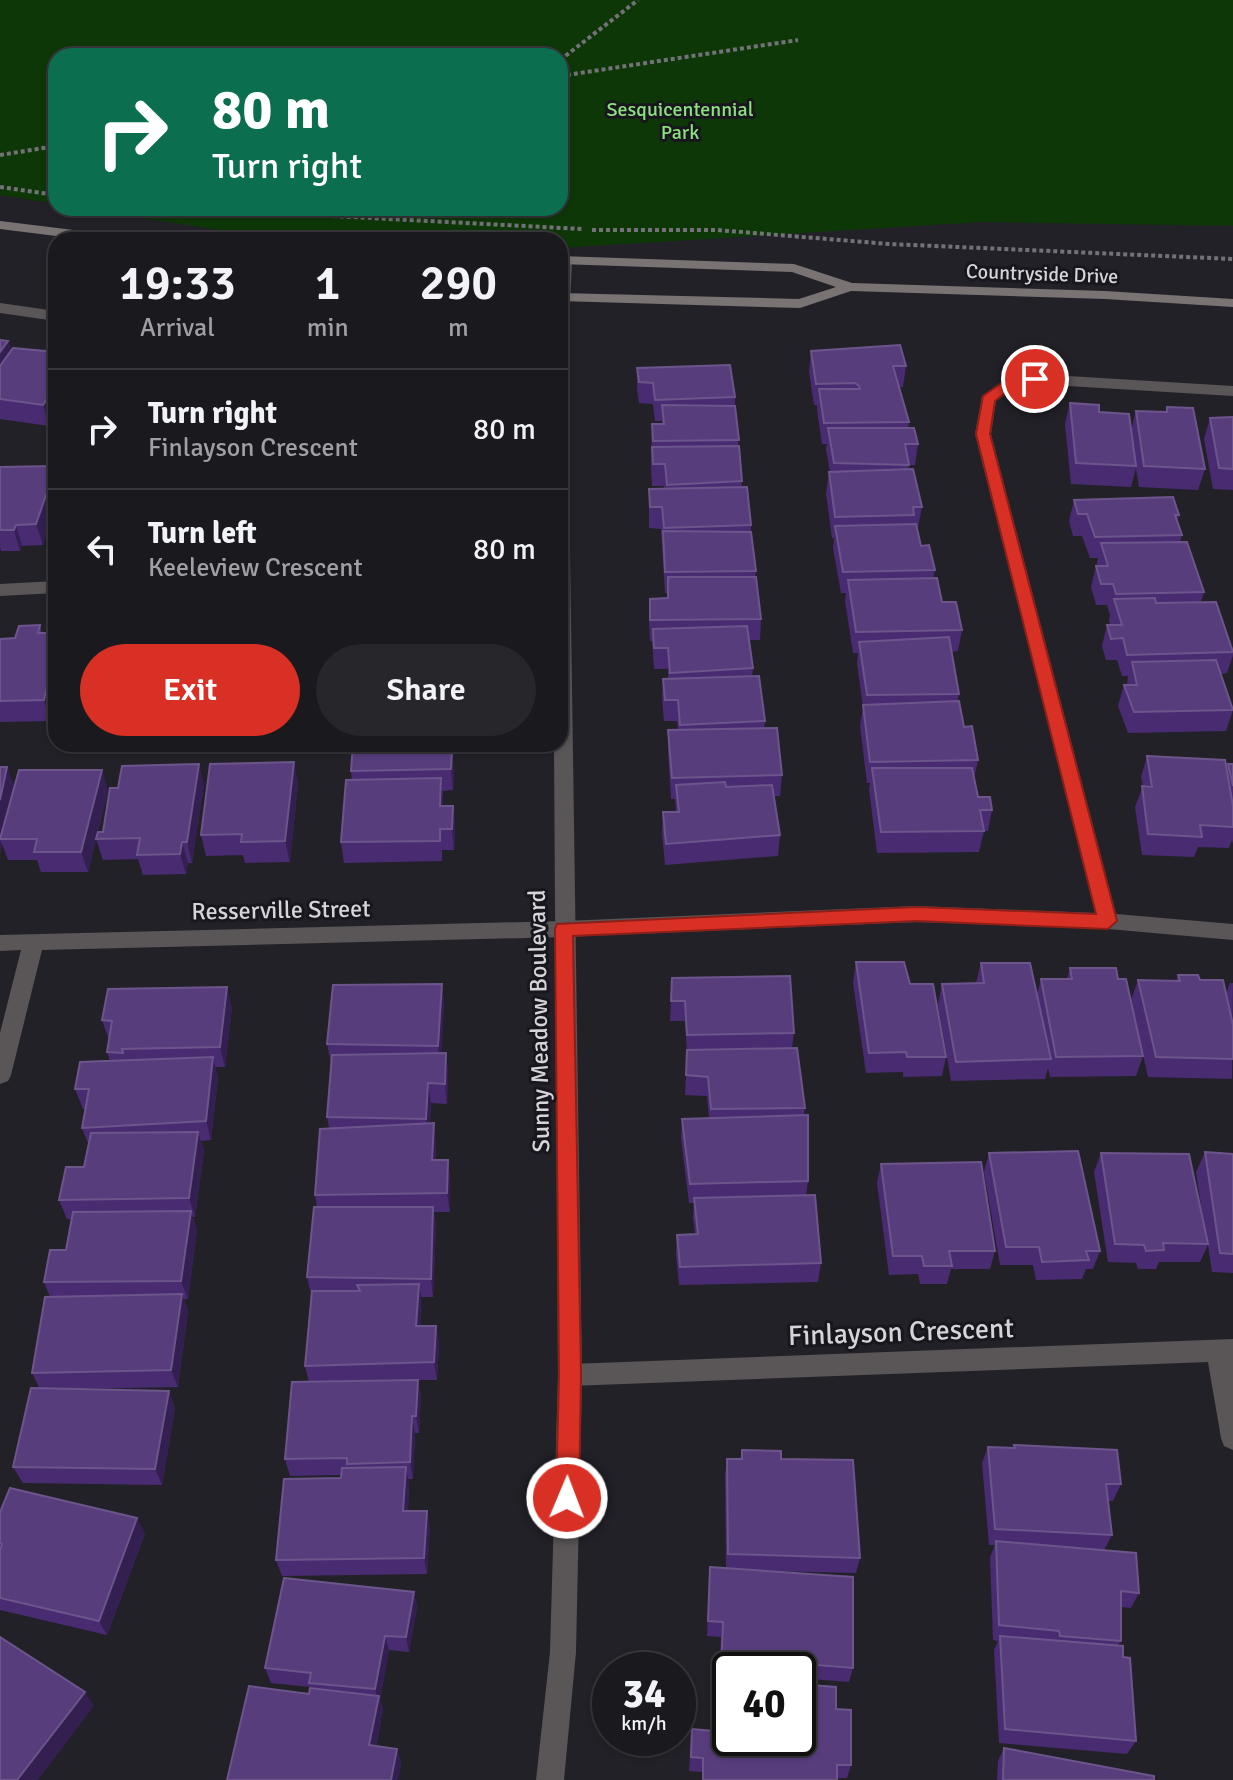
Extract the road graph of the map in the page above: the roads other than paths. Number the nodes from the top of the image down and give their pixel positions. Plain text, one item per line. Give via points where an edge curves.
1 (0, 225) edge
2 (57, 232) edge
3 (568, 260) edge
4 (850, 287) junction
5 (568, 297) edge
6 (1233, 303) edge
7 (0, 308) edge
8 (48, 315) edge
9 (1233, 391) edge
10 (48, 587) edge
11 (0, 590) edge
12 (563, 752) edge
13 (1108, 921) junction
14 (564, 929) junction
15 (1233, 932) edge
16 (34, 941) junction
17 (0, 943) edge
18 (0, 1075) edge
19 (1226, 1350) edge
20 (570, 1375) junction
21 (1233, 1438) edge
22 (550, 1780) edge

1 - 2 main road
3 - 4 main road, Countryside Drive via 794,268
4 - 5 main road, Countryside Drive via 800,304
4 - 6 main road, Countryside Drive
7 - 8 street
9 - 13 street via 1035,379 1008,385 988,399 983,434
10 - 11 street
12 - 14 street, Sunny Meadow Boulevard
13 - 14 street via 917,914
13 - 15 street
14 - 16 street, Resserville Street
14 - 20 street, Sunny Meadow Boulevard
16 - 17 street, Resserville Street
16 - 18 street
19 - 20 street, Finlayson Crescent
19 - 21 street
20 - 22 street, Sunny Meadow Boulevard via 563,1652

